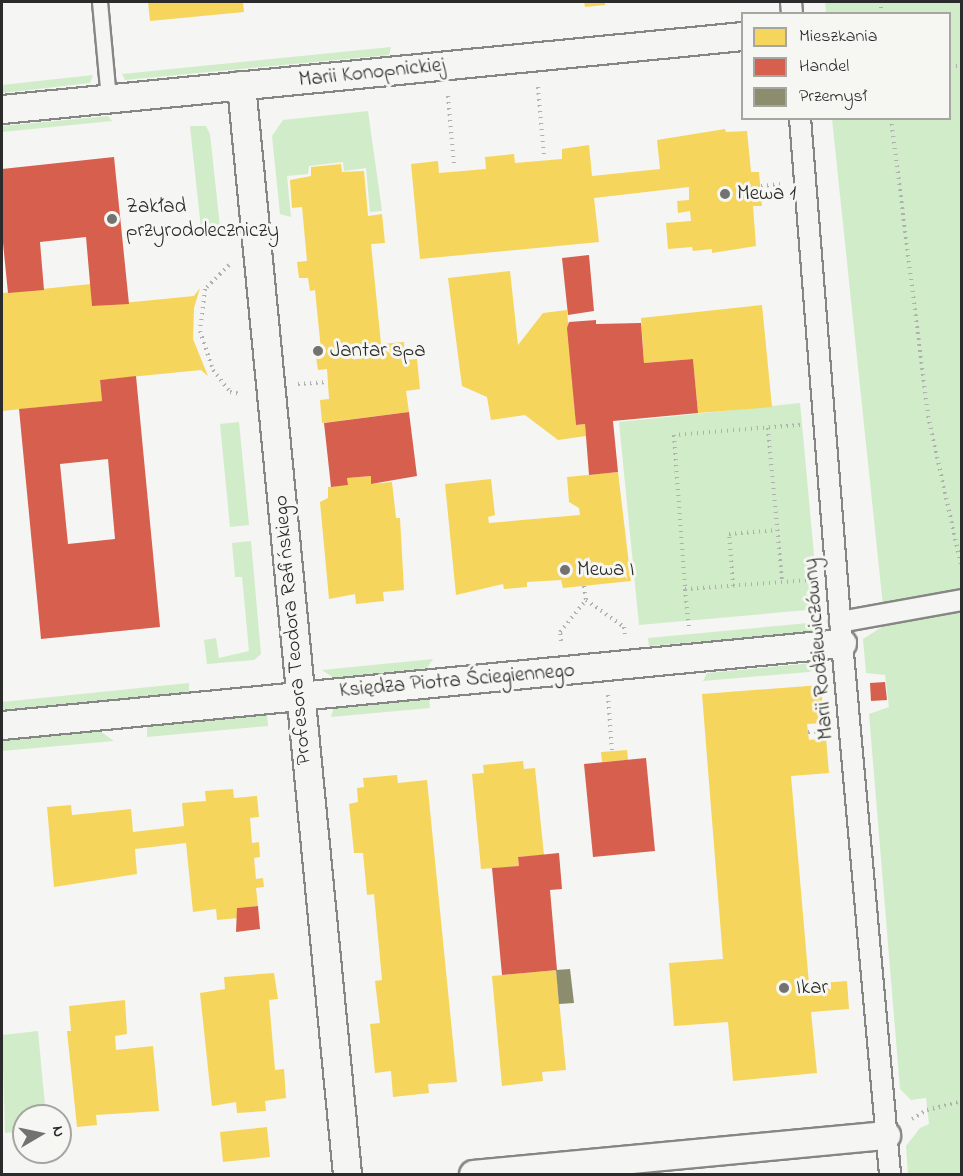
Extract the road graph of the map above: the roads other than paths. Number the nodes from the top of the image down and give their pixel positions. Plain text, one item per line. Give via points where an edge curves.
1 (100, 2) edge
2 (741, 36) edge
3 (241, 86) junction
4 (109, 99) junction
5 (2, 109) edge
6 (800, 120) edge
7 (962, 600) edge
8 (841, 632) junction
9 (299, 696) junction
10 (2, 725) edge
11 (886, 1135) junction
12 (347, 1174) edge
13 (473, 1174) edge
14 (890, 1174) edge

1 - 4 lane
2 - 3 street, Marii Konopnickiej
3 - 4 street, Marii Konopnickiej
3 - 9 street, Profesora Teodora Rafińskiego
4 - 5 street, Marii Konopnickiej
6 - 8 street, Marii Rodziewiczówny
7 - 8 street
8 - 9 street, Księdza Piotra Ściegiennego
8 - 11 street, Marii Rodziewiczówny
9 - 10 street, Księdza Piotra Ściegiennego
9 - 12 street, Profesora Teodora Rafińskiego
11 - 13 street
11 - 14 street, Marii Rodziewiczówny

